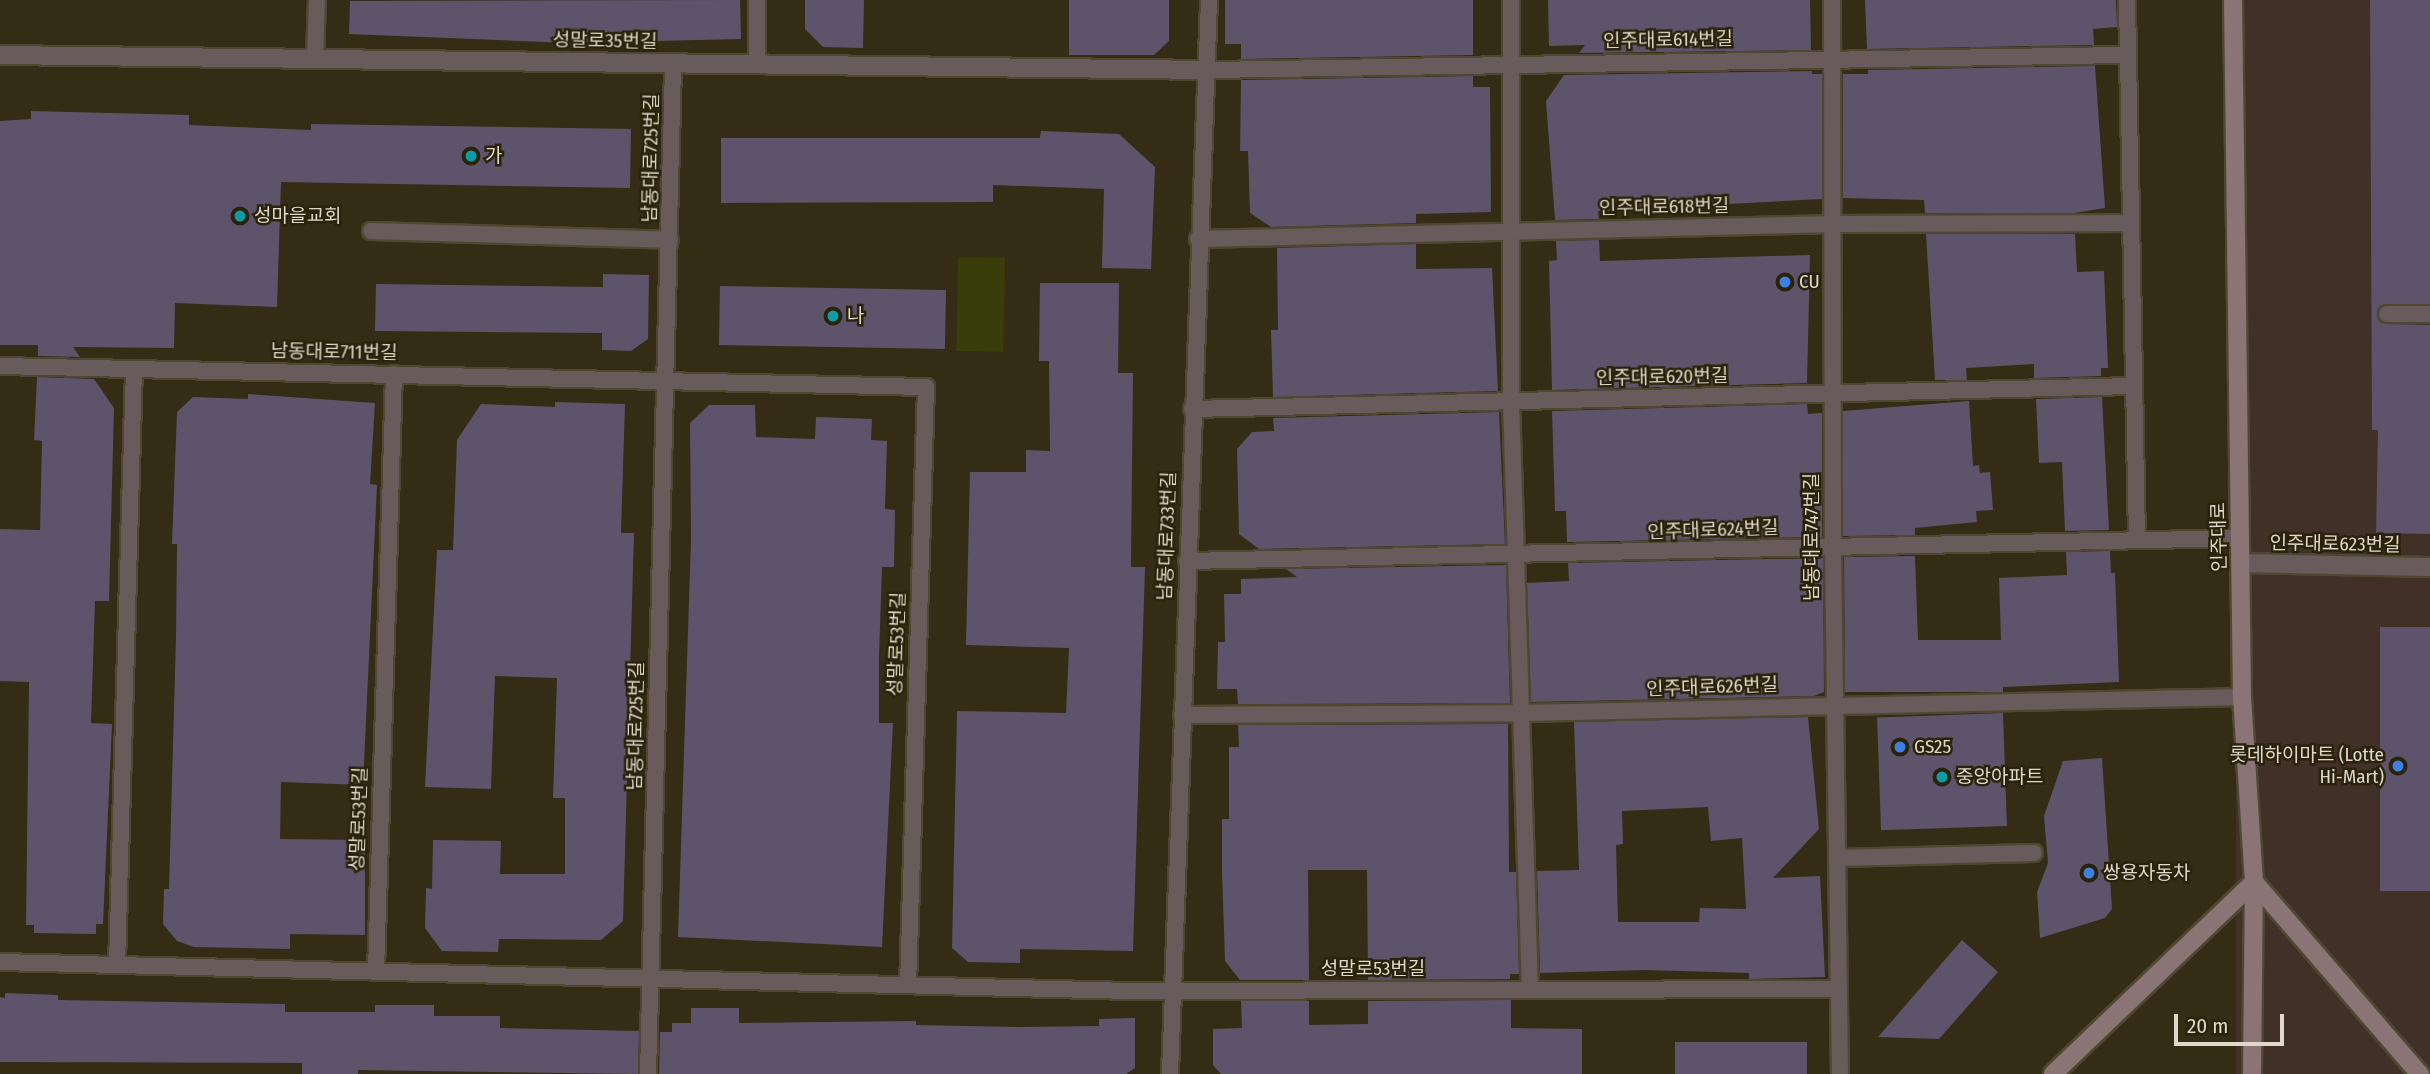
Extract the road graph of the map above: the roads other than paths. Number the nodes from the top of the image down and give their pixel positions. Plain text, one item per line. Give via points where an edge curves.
1 (317, 0) edge
2 (757, 0) edge
3 (1209, 0) edge
4 (1511, 0) edge
5 (1832, 0) edge
6 (2127, 0) edge
7 (2232, 0) edge
8 (0, 55) edge
9 (2128, 55) junction
10 (1833, 57) junction
11 (316, 59) junction
12 (673, 63) junction
13 (757, 64) junction
14 (1511, 64) junction
15 (1210, 69) junction
16 (2131, 223) junction
17 (1835, 224) junction
18 (372, 231) dead end
19 (1510, 231) junction
20 (1198, 239) junction
21 (670, 240) junction
22 (2387, 314) dead end
23 (2430, 314) edge
24 (0, 366) edge
25 (134, 369) junction
26 (394, 374) junction
27 (666, 380) junction
28 (2134, 386) junction
29 (1834, 394) junction
30 (1511, 401) junction
31 (1192, 410) junction
32 (2137, 538) junction
33 (2240, 538) junction
34 (1833, 548) junction
35 (1518, 557) junction
36 (1187, 561) junction
37 (2240, 563) junction
38 (2430, 567) edge
39 (2242, 697) junction
40 (1835, 704) junction
41 (1523, 713) junction
42 (1182, 715) junction
43 (2034, 853) dead end
44 (1837, 858) junction
45 (2254, 882) junction
46 (0, 962) edge
47 (117, 965) junction
48 (376, 972) junction
49 (651, 979) junction
50 (908, 985) junction
51 (1530, 989) junction
52 (1839, 989) junction
53 (1170, 991) junction
54 (648, 1074) edge
55 (1170, 1074) edge
56 (1840, 1074) edge
57 (2053, 1074) edge
58 (2252, 1074) edge
59 (2420, 1074) edge

1 - 11 lane
2 - 13 lane
3 - 15 lane, 남동대로733번길
4 - 14 lane
5 - 10 lane, 남동대로747번길
6 - 9 lane
7 - 33 main road, 인주대로
8 - 11 street, 성말로35번길
9 - 10 lane, 인주대로614번길
9 - 16 lane
10 - 14 lane, 인주대로614번길
10 - 17 lane, 남동대로747번길
11 - 12 street, 성말로35번길
12 - 13 street, 성말로35번길
12 - 21 lane, 남동대로725번길
13 - 15 street, 성말로35번길
14 - 15 lane, 인주대로614번길
14 - 19 lane
15 - 20 lane, 남동대로733번길
16 - 17 lane, 인주대로618번길
16 - 28 lane
17 - 19 lane, 인주대로618번길
17 - 29 lane, 남동대로747번길
18 - 21 lane
19 - 20 lane, 인주대로618번길
19 - 30 lane
20 - 31 lane, 남동대로733번길
21 - 27 lane, 남동대로725번길
22 - 23 lane
24 - 25 lane, 남동대로711번길
25 - 26 lane, 남동대로711번길
25 - 47 lane
26 - 27 lane, 남동대로711번길
26 - 48 lane, 성말로53번길
27 - 49 lane, 남동대로725번길
27 - 50 lane, 성말로53번길 via 926,387
28 - 29 lane, 인주대로620번길
28 - 32 lane
29 - 30 lane, 인주대로620번길
29 - 34 lane, 남동대로747번길
30 - 31 lane, 인주대로620번길
30 - 35 lane
31 - 36 lane, 남동대로733번길
32 - 33 lane, 인주대로624번길
32 - 34 lane, 인주대로624번길
33 - 37 main road, 인주대로
34 - 35 lane, 인주대로624번길
34 - 40 lane, 남동대로747번길
35 - 36 lane, 인주대로624번길
35 - 41 lane
36 - 42 lane, 남동대로733번길
37 - 38 street, 인주대로623번길
37 - 39 main road, 인주대로
39 - 40 lane, 인주대로626번길
39 - 45 main road, 인주대로
40 - 41 lane, 인주대로626번길
40 - 44 lane, 남동대로747번길
41 - 42 lane, 인주대로626번길
41 - 51 lane
42 - 53 lane, 남동대로733번길
43 - 44 lane
44 - 52 lane, 남동대로747번길
45 - 57 main road
45 - 58 main road, 인주대로
45 - 59 main road
46 - 47 lane, 성말로53번길
47 - 48 lane, 성말로53번길
48 - 49 lane, 성말로53번길
49 - 50 lane, 성말로53번길
49 - 54 lane, 남동대로725번길
50 - 53 lane, 성말로53번길
51 - 52 lane, 성말로53번길
51 - 53 lane, 성말로53번길
52 - 56 lane, 남동대로747번길
53 - 55 lane, 남동대로733번길

